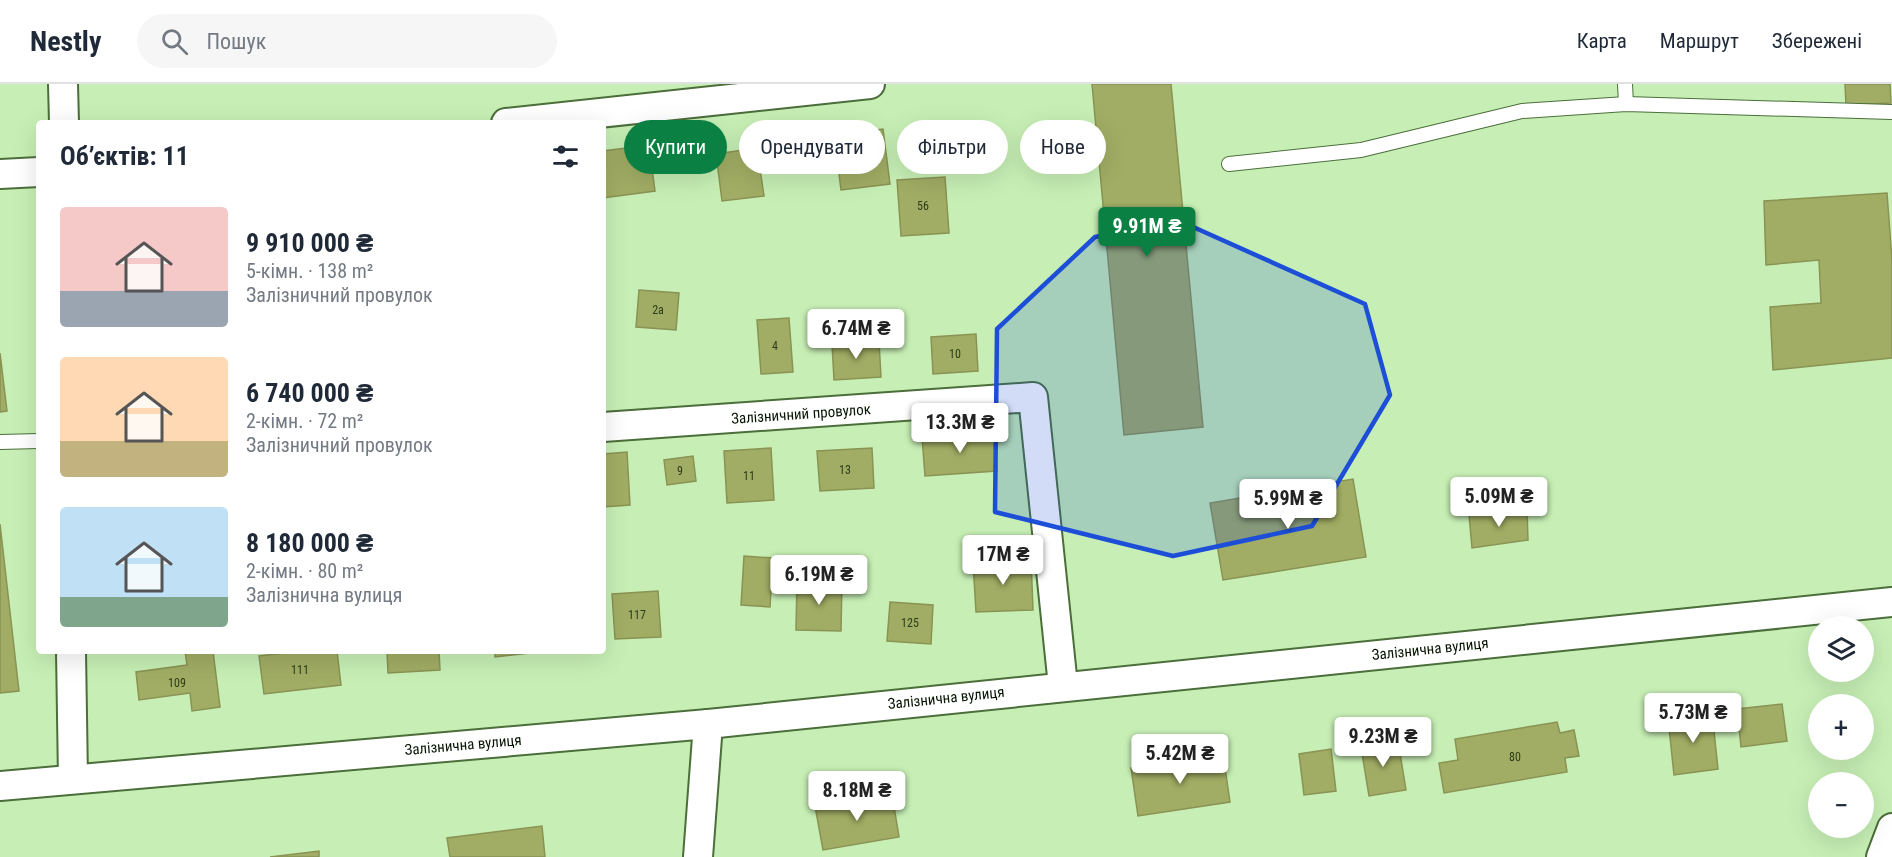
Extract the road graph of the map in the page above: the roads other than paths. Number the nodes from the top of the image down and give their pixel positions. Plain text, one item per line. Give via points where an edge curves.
1 (63, 84) edge
2 (870, 84) edge
3 (1625, 84) edge
4 (1626, 104) junction
5 (1892, 112) edge
6 (64, 120) edge
7 (534, 120) edge
8 (1229, 164) dead end
9 (36, 172) edge
10 (0, 174) edge
11 (606, 428) edge
12 (36, 441) edge
13 (0, 442) edge
14 (1892, 602) edge
15 (71, 654) edge
16 (1064, 686) junction
17 (708, 724) junction
18 (73, 779) junction
19 (0, 786) edge
20 (1892, 828) edge
21 (698, 857) edge
22 (1881, 857) edge

1 - 6 street
2 - 7 street
3 - 4 lane
4 - 5 lane
4 - 8 lane via 1522,111 1361,150
9 - 10 street
11 - 16 street, Залізничний провулок via 1033,397
12 - 13 lane
14 - 16 street, Залізнична вулиця
15 - 18 street
16 - 17 street, Залізнична вулиця
17 - 18 street, Залізнична вулиця
17 - 21 street
18 - 19 street, Залізнична вулиця
20 - 22 street

